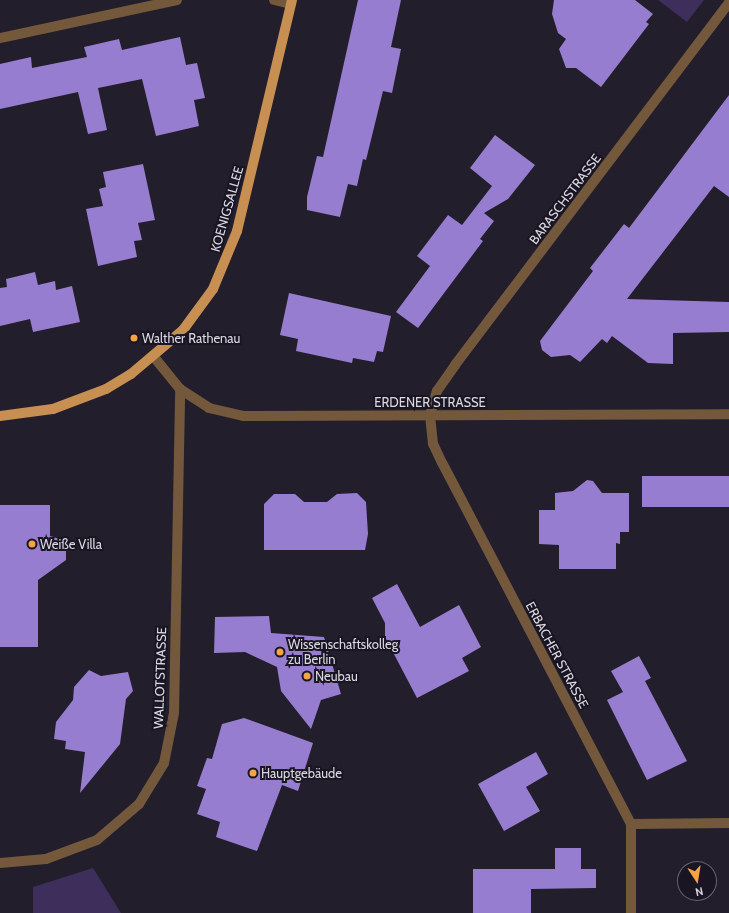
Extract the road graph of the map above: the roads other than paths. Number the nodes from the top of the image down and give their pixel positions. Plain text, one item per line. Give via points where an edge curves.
1 (178, 0) edge
2 (274, 0) edge
3 (292, 2) edge
4 (729, 3) edge
5 (0, 38) edge
6 (154, 357) junction
7 (180, 389) junction
8 (729, 414) edge
9 (430, 415) junction
10 (0, 416) edge
11 (729, 823) edge
12 (631, 824) junction
13 (0, 863) edge
14 (631, 913) edge

1 - 5 street
2 - 3 street
3 - 6 main road, KOENIGSALLEE via 239,225 226,261 213,289 183,330
4 - 9 street, BARASCHSTRASSE via 455,365 437,391
6 - 7 street, ERDENER STRASSE
6 - 10 main road, KOENIGSALLEE via 118,381 80,400 53,409
7 - 9 street, ERDENER STRASSE via 209,408 243,416
7 - 13 street, WALLOTSTRASSE via 174,713 164,763 139,804 97,840 46,859
8 - 9 street, ERDENER STRASSE
9 - 12 street, ERBACHER STRASSE via 433,444 442,463
11 - 12 street
12 - 14 street, ERBACHER STRASSE

